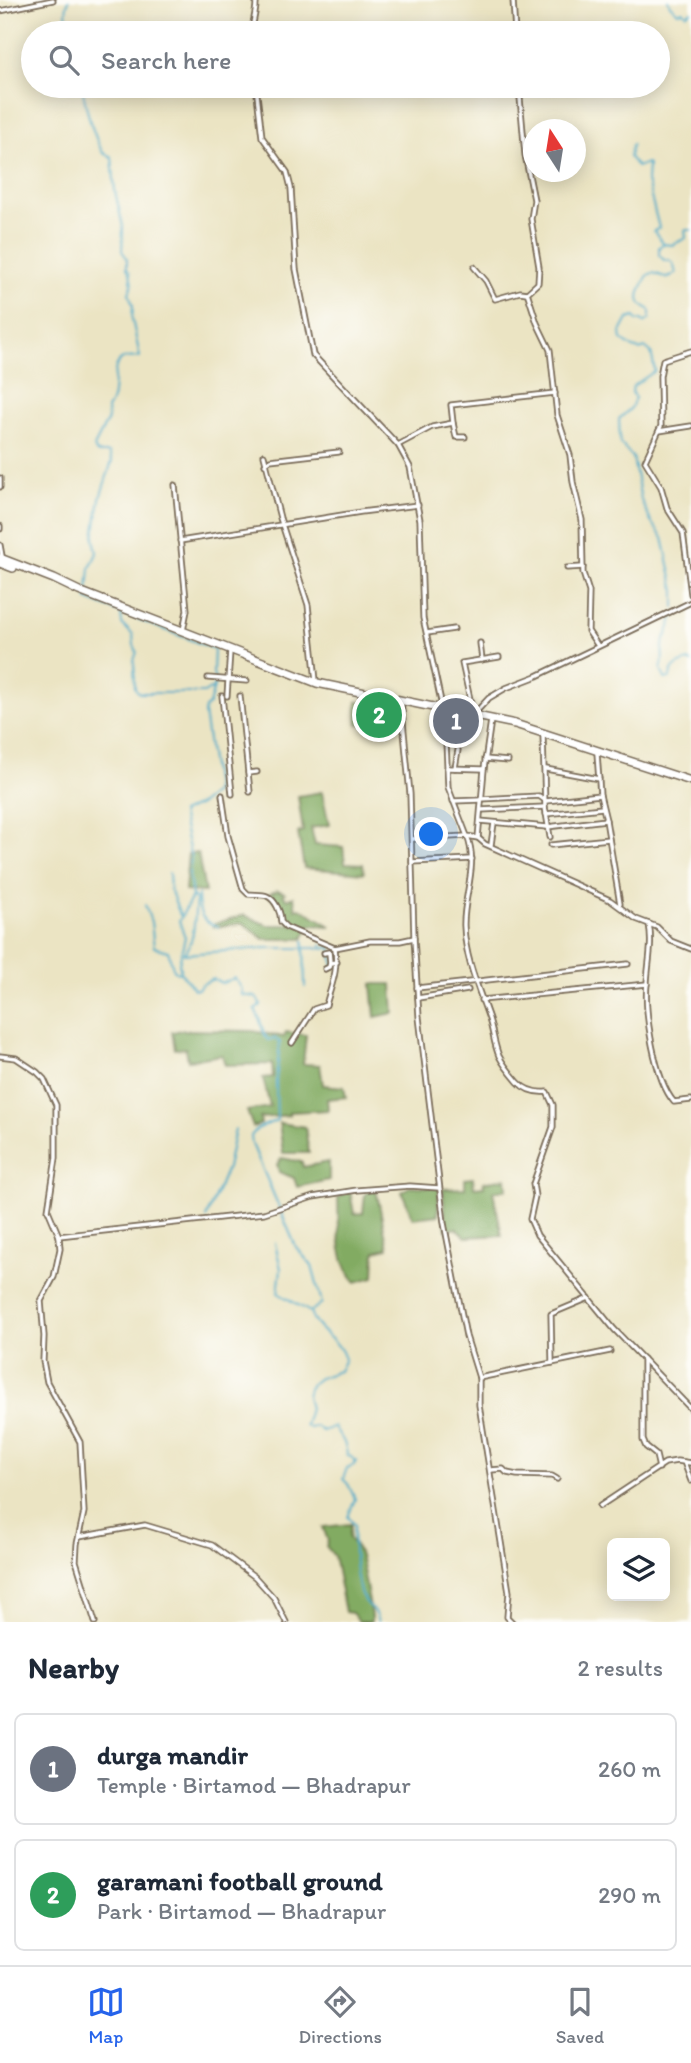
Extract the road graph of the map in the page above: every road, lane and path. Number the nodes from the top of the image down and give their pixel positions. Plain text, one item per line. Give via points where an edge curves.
1 (53, 0) edge
2 (256, 0) edge
3 (513, 0) edge
4 (0, 11) edge
5 (253, 21) edge
6 (514, 21) edge
7 (257, 98) edge
8 (520, 98) edge
9 (474, 267) dead end
10 (527, 293) junction
11 (691, 351) edge
12 (555, 393) junction
13 (453, 423) junction
14 (691, 426) edge
15 (659, 431) junction
16 (465, 436) dead end
17 (398, 445) junction
18 (339, 452) dead end
19 (264, 455) dead end
20 (265, 464) junction
21 (0, 478) edge
22 (175, 485) dead end
23 (0, 487) edge
24 (418, 505) junction
25 (282, 525) junction
26 (180, 541) junction
27 (0, 545) edge
28 (1, 560) edge
29 (583, 567) junction
30 (567, 568) dead end
31 (691, 594) edge
32 (691, 602) edge
33 (454, 629) dead end
34 (183, 631) junction
35 (427, 633) junction
36 (481, 643) dead end
37 (598, 646) junction
38 (230, 649) junction
39 (499, 657) dead end
40 (482, 660) junction
41 (208, 678) dead end
42 (228, 680) junction
43 (247, 681) dead end
44 (317, 683) junction
45 (222, 696) dead end
46 (228, 696) dead end
47 (240, 696) dead end
48 (401, 701) junction
49 (443, 710) junction
50 (473, 716) junction
51 (491, 719) junction
52 (543, 733) junction
53 (458, 750) dead end
54 (597, 751) junction
55 (485, 759) junction
56 (508, 761) dead end
57 (447, 768) junction
58 (455, 768) junction
59 (484, 769) junction
60 (545, 769) junction
61 (257, 772) dead end
62 (248, 773) junction
63 (599, 779) junction
64 (691, 781) edge
65 (250, 792) dead end
66 (232, 794) dead end
67 (222, 795) dead end
68 (600, 795) junction
69 (481, 799) junction
70 (453, 801) junction
71 (546, 801) junction
72 (545, 807) junction
73 (603, 808) junction
74 (481, 810) junction
75 (546, 814) junction
76 (606, 820) junction
77 (480, 821) junction
78 (494, 823) junction
79 (547, 827) junction
80 (467, 836) junction
81 (550, 837) dead end
82 (478, 838) junction
83 (413, 839) junction
84 (609, 839) junction
85 (551, 845) dead end
86 (491, 846) junction
87 (472, 859) junction
88 (412, 862) junction
89 (620, 906) junction
90 (649, 924) junction
91 (414, 938) junction
92 (335, 948) junction
93 (691, 949) edge
94 (324, 953) dead end
95 (337, 962) junction
96 (330, 963) junction
97 (628, 964) dead end
98 (325, 969) dead end
99 (475, 980) junction
100 (647, 984) junction
101 (417, 988) junction
102 (468, 990) dead end
103 (418, 998) junction
104 (481, 1000) junction
105 (292, 1043) dead end
106 (0, 1056) edge
107 (691, 1100) edge
108 (439, 1188) junction
109 (59, 1236) junction
110 (589, 1298) junction
111 (610, 1351) dead end
112 (642, 1357) junction
113 (552, 1363) junction
114 (479, 1378) junction
115 (691, 1409) edge
116 (684, 1462) junction
117 (691, 1463) edge
118 (659, 1468) junction
119 (491, 1470) junction
120 (557, 1479) dead end
121 (691, 1481) edge
122 (600, 1506) dead end
123 (79, 1537) junction
124 (95, 1622) edge
125 (286, 1622) edge
126 (512, 1622) edge

1 - 4 street
2 - 5 street
3 - 6 street
7 - 17 street via 262,137 287,172 291,188 296,269 313,355
8 - 10 street via 539,267 538,283
9 - 10 street via 495,299
10 - 12 street via 550,350
11 - 15 street via 663,360
12 - 13 street via 451,405
12 - 29 street via 556,415 570,455 582,520
13 - 16 street via 456,437
13 - 17 street via 432,427
14 - 15 street
15 - 31 street via 645,461 683,533
17 - 24 street via 407,459
18 - 20 street
19 - 20 street
20 - 25 street
21 - 23 street
22 - 26 street
24 - 25 street
24 - 35 street
25 - 26 street
25 - 44 street via 308,605
26 - 34 street via 187,610
27 - 28 street
28 - 34 main road
29 - 30 street
29 - 37 street via 589,592 588,631
32 - 37 street
33 - 35 street
34 - 38 main road
35 - 49 street
36 - 40 street
37 - 50 street via 489,698
38 - 42 street
38 - 44 main road
39 - 40 street
40 - 50 street via 462,663
41 - 42 street
42 - 43 street
42 - 46 street
44 - 48 main road
45 - 66 street
47 - 62 street
48 - 49 main road
48 - 83 street
49 - 50 main road
49 - 57 street
50 - 51 main road
51 - 52 main road
51 - 55 street
52 - 54 main road
52 - 60 street
53 - 58 street
54 - 63 street
54 - 64 main road
55 - 56 street
55 - 59 street
57 - 58 street
57 - 70 street
58 - 59 street
59 - 69 street
60 - 63 street
60 - 71 street
61 - 62 street
62 - 65 street
63 - 68 street
67 - 92 street via 243,889 270,898 286,928
68 - 71 street
68 - 73 street
69 - 70 street
69 - 71 street via 539,796
69 - 74 street
70 - 80 street
71 - 72 street
72 - 74 street
72 - 75 street
73 - 75 street
73 - 76 street
74 - 77 street
75 - 79 street
76 - 79 street
76 - 84 street
77 - 78 street
77 - 82 street
78 - 79 street
78 - 86 street
79 - 81 street
80 - 82 street
80 - 83 street
80 - 87 street
82 - 86 street
83 - 88 street
84 - 85 street
84 - 89 street
86 - 89 street
87 - 88 street
87 - 99 street via 464,926
88 - 91 street
89 - 90 street
90 - 93 street
90 - 100 street
91 - 92 street
91 - 101 street
92 - 95 street
94 - 96 street via 328,952
95 - 96 street
95 - 105 street via 326,1005 314,1009
96 - 98 street
97 - 99 street
99 - 101 street
99 - 104 street
100 - 104 street
100 - 107 street via 663,1085 674,1102
101 - 103 street
102 - 103 street
103 - 108 street
104 - 110 street via 500,1057 519,1084 537,1093 547,1092 551,1098 554,1127 533,1184 530,1219 537,1235
106 - 109 street via 27,1063 54,1097 56,1158 48,1210
108 - 109 street via 357,1190 313,1197 264,1213
108 - 114 street via 456,1292
109 - 123 street via 54,1277 41,1301 43,1360 47,1382 80,1442 84,1512
110 - 112 street
110 - 113 street via 551,1314
111 - 113 street
112 - 115 street
112 - 118 street via 643,1440 656,1455
113 - 114 street
114 - 119 street
116 - 117 street
116 - 118 street via 672,1461
116 - 121 street
118 - 122 street
119 - 120 street
119 - 126 street via 509,1592 507,1618
123 - 124 street via 76,1561
123 - 125 street via 145,1525 212,1545 255,1577 274,1598

